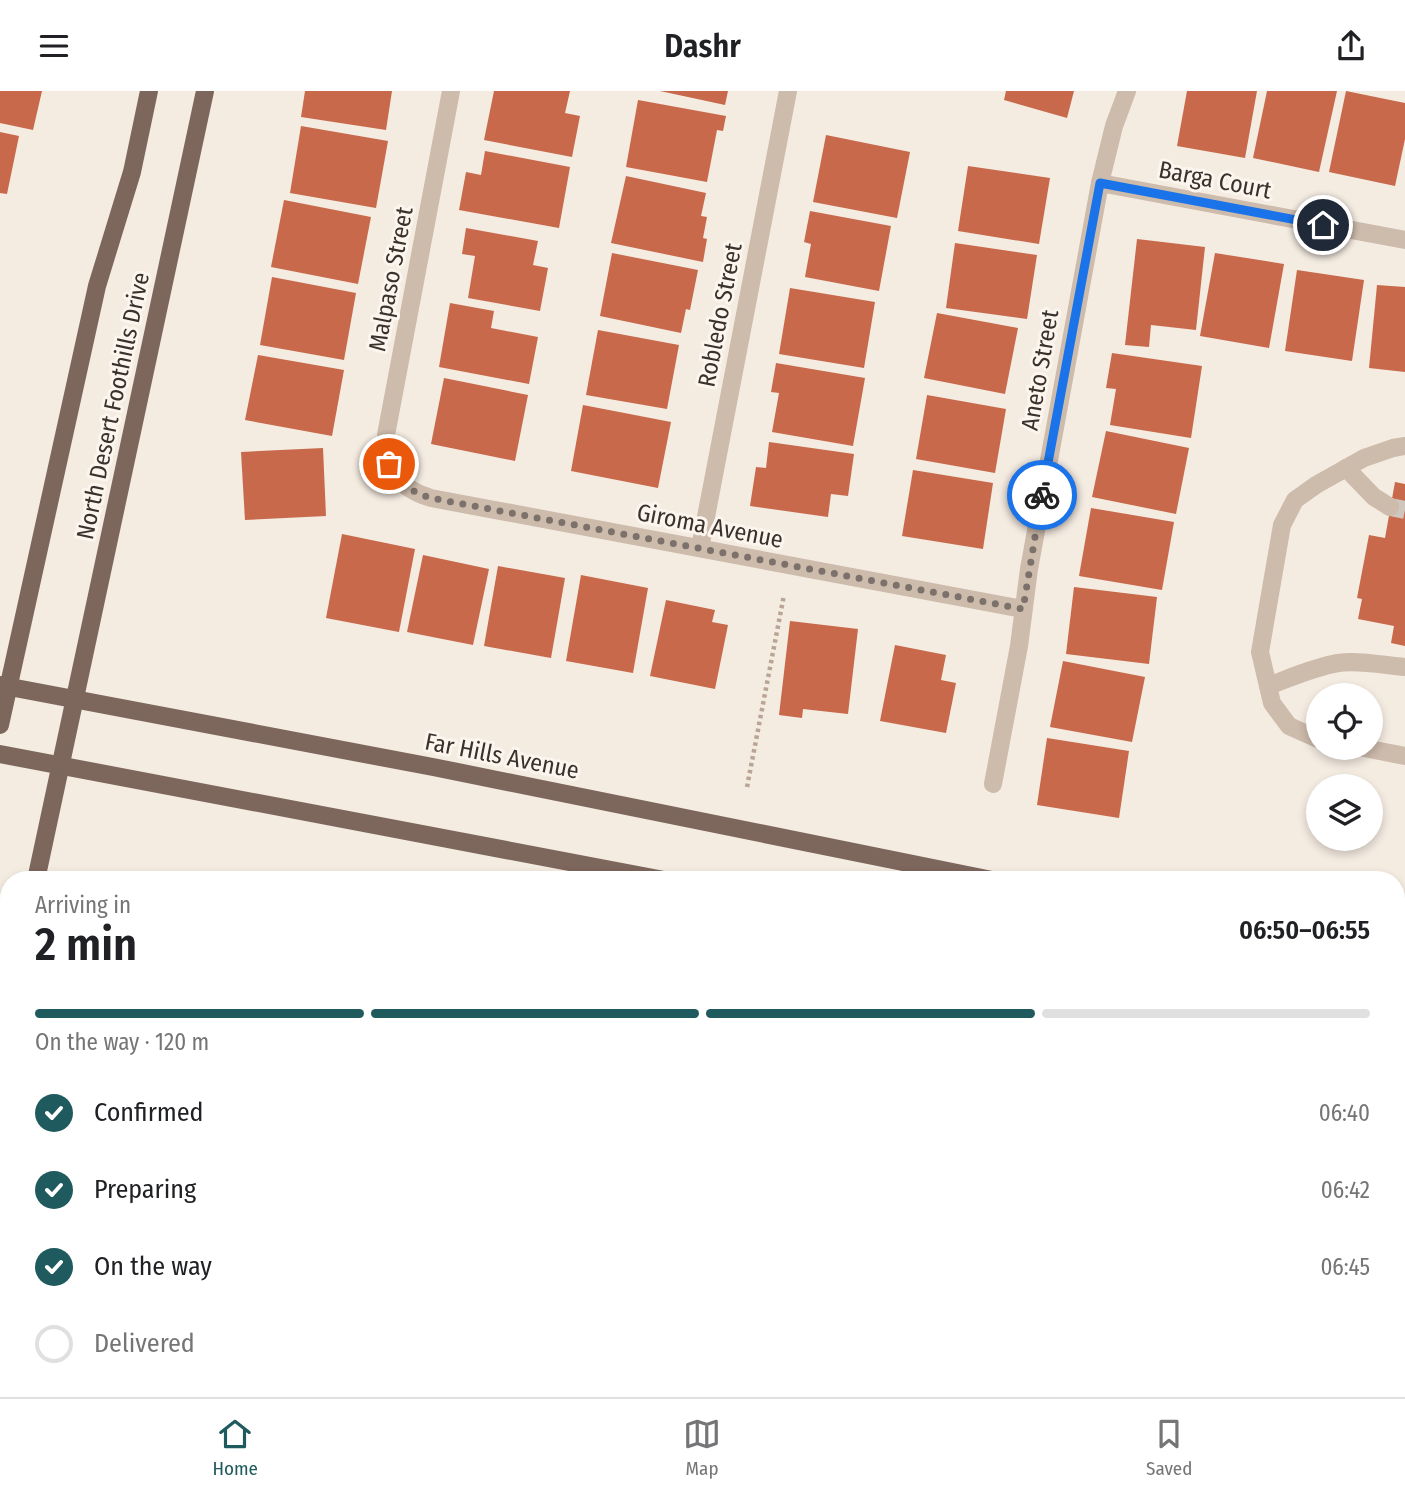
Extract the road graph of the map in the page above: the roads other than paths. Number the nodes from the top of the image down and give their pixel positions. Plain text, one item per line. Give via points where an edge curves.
1 (149, 91) edge
2 (205, 91) edge
3 (451, 91) edge
4 (788, 91) edge
5 (1127, 91) edge
6 (1100, 183) junction
7 (1405, 240) edge
8 (1405, 446) edge
9 (1346, 468) junction
10 (395, 475) joint
11 (1390, 507) tunnel mouth
12 (700, 548) junction
13 (1023, 609) junction
14 (1405, 667) edge
15 (4, 686) edge
16 (1268, 687) junction
17 (75, 699) junction
18 (1, 722) edge
19 (1306, 734) edge
20 (1383, 752) edge
21 (0, 754) edge
22 (1405, 756) edge
23 (61, 764) junction
24 (993, 784) dead end
25 (38, 871) edge
26 (617, 871) edge
27 (949, 871) edge

1 - 15 main road, North Desert Foothills Drive via 132,173 97,286
2 - 17 main road, North Desert Foothills Drive
3 - 10 street, Malpaso Street via 386,435
4 - 12 street, Robledo Street
5 - 6 street, Aneto Street
6 - 7 street, Barga Court
6 - 13 street, Aneto Street
8 - 9 street
9 - 11 street via 1374,498
9 - 16 street via 1295,501 1282,525 1260,652
10 - 12 street, Giroma Avenue via 415,493 431,498
12 - 13 street, Giroma Avenue
13 - 24 street, Aneto Street
14 - 16 street via 1338,663
15 - 17 main road, Far Hills Avenue
15 - 18 main road, North Desert Foothills Drive
16 - 19 street via 1272,703 1289,726
17 - 23 main road, North Desert Foothills Drive
17 - 27 main road, Far Hills Avenue
20 - 22 street
21 - 23 main road
23 - 25 main road, North Desert Foothills Drive
23 - 26 main road

